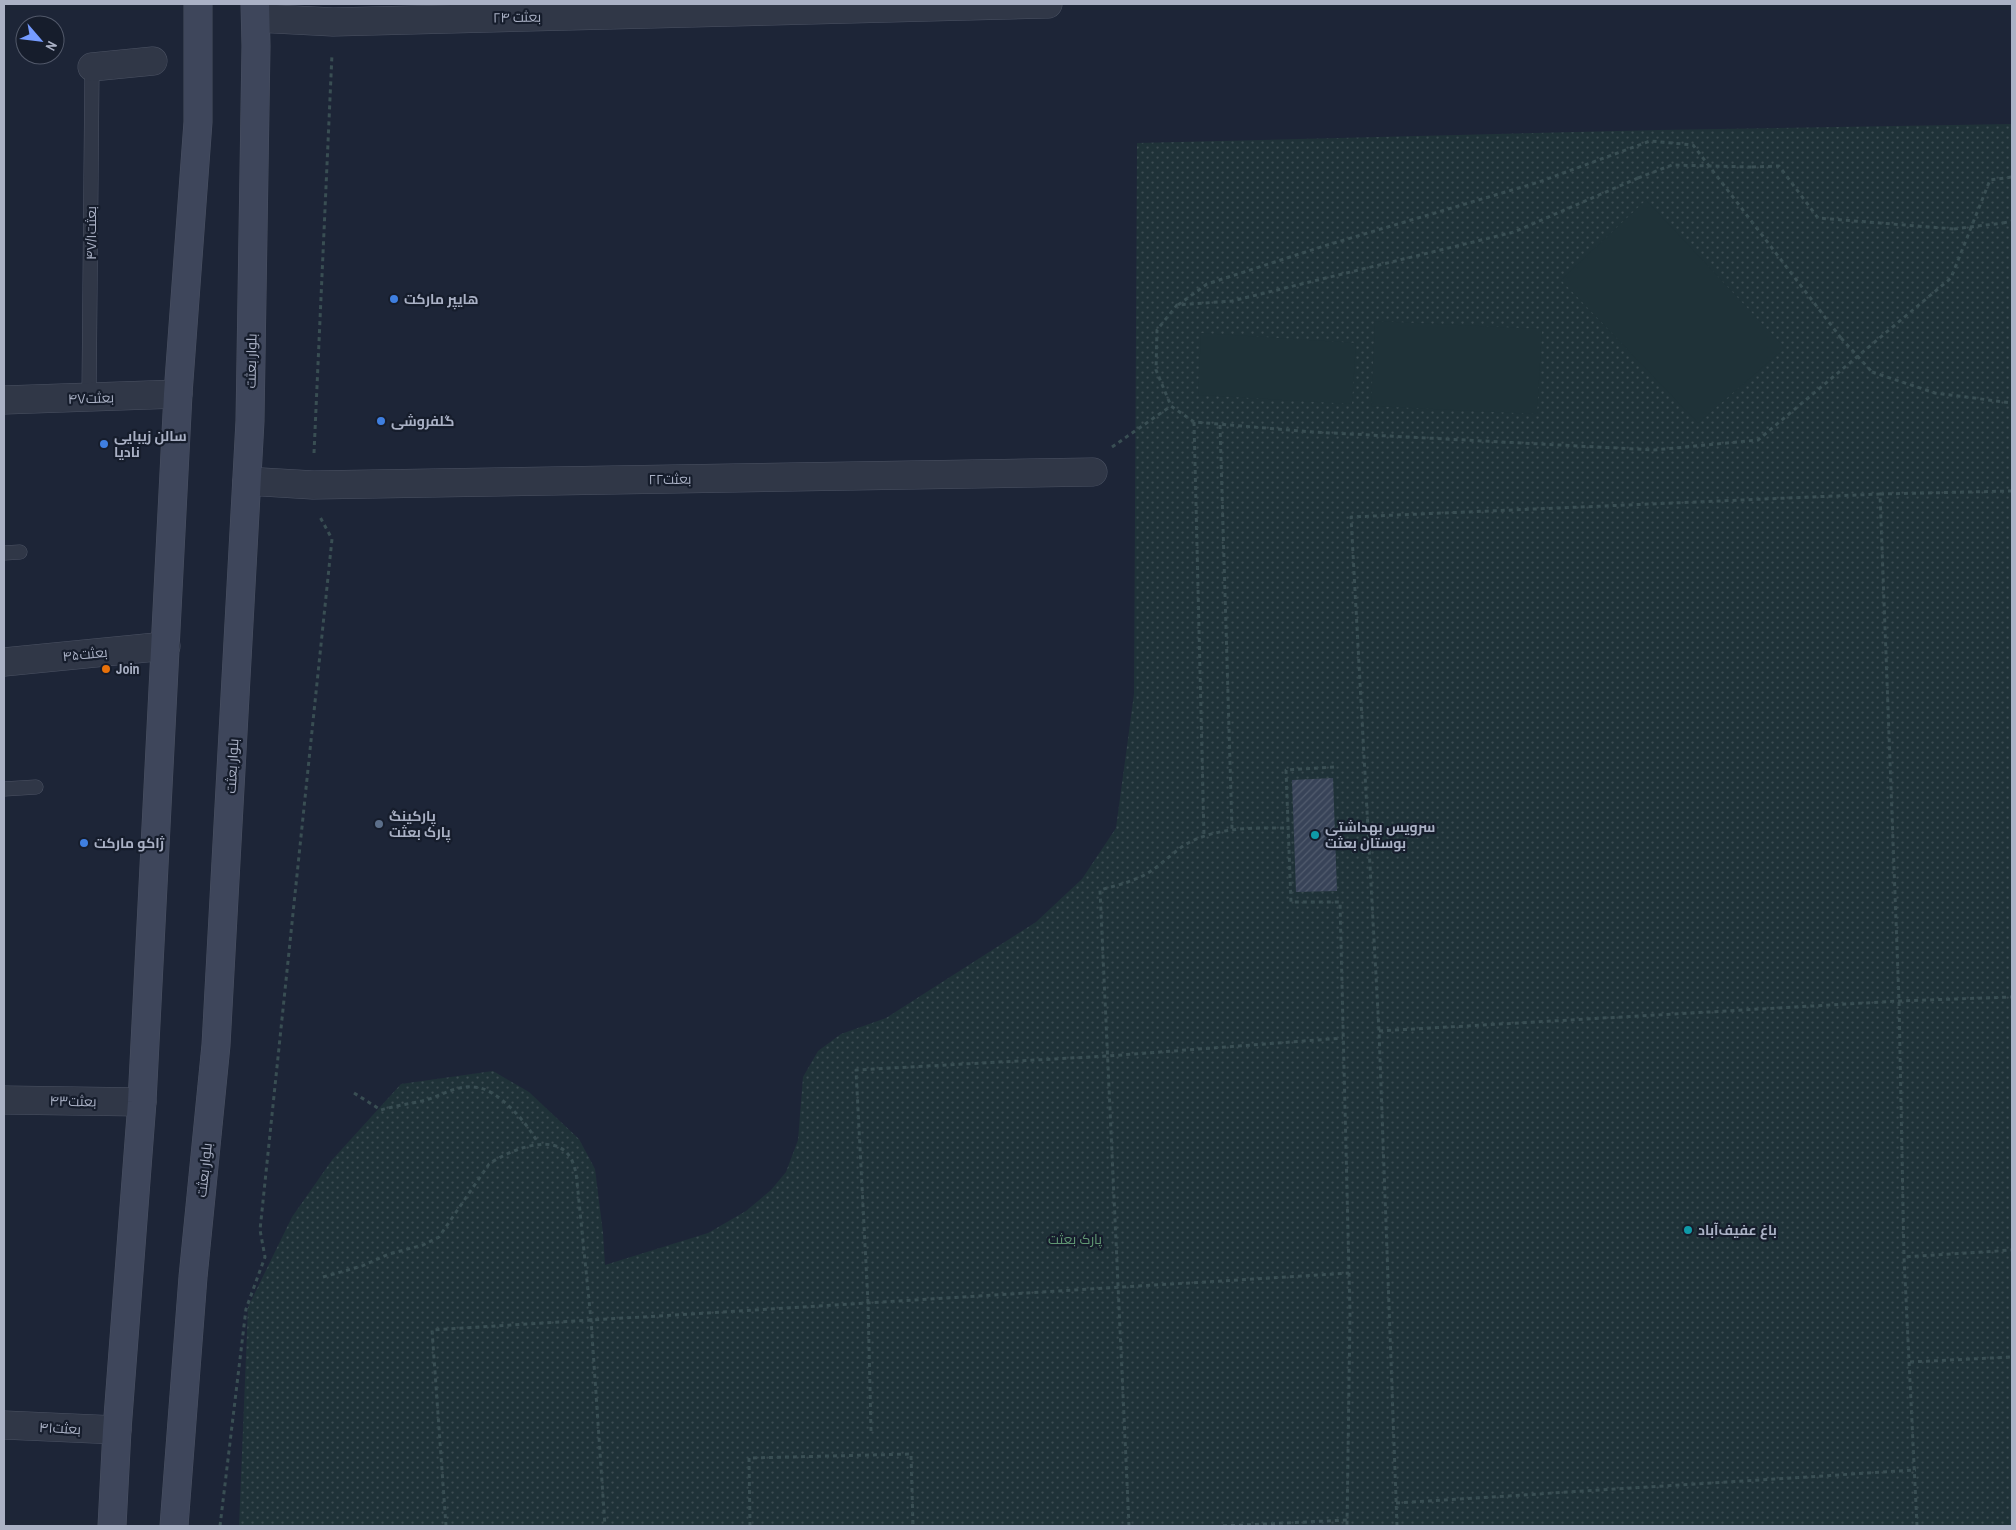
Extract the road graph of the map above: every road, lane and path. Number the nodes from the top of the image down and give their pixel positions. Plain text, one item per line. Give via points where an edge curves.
1 (198, 4) edge
2 (1048, 4) edge
3 (256, 11) edge
4 (333, 22) junction
5 (153, 60) dead end
6 (92, 67) joint
7 (2012, 176) edge
8 (2012, 221) edge
9 (1177, 305) junction
10 (178, 394) junction
11 (90, 398) junction
12 (4, 400) edge
13 (2012, 403) edge
14 (1171, 406) junction
15 (1194, 422) junction
16 (1220, 425) junction
17 (1093, 472) joint
18 (247, 481) junction
19 (313, 486) junction
20 (2012, 491) edge
21 (1880, 494) junction
22 (20, 552) dead end
23 (4, 553) edge
24 (166, 646) junction
25 (4, 662) edge
26 (1334, 767) dead end
27 (36, 787) dead end
28 (4, 789) edge
29 (1286, 828) junction
30 (1232, 829) junction
31 (1204, 836) junction
32 (2012, 997) edge
33 (1899, 1001) junction
34 (1379, 1031) junction
35 (1343, 1038) junction
36 (1108, 1056) junction
37 (354, 1093) dead end
38 (4, 1100) edge
39 (142, 1102) junction
40 (538, 1143) junction
41 (2012, 1250) edge
42 (1904, 1257) junction
43 (1349, 1273) junction
44 (323, 1277) dead end
45 (1118, 1288) junction
46 (868, 1303) junction
47 (591, 1320) junction
48 (2012, 1357) edge
49 (1910, 1362) junction
50 (4, 1425) edge
51 (116, 1430) junction
52 (871, 1431) dead end
53 (1916, 1470) junction
54 (1396, 1503) junction
55 (1347, 1520) junction
56 (112, 1526) edge
57 (174, 1526) edge
58 (220, 1526) edge
59 (446, 1526) edge
60 (606, 1526) edge
61 (750, 1526) edge
62 (913, 1526) edge
63 (1129, 1526) edge
64 (1222, 1526) edge
65 (1347, 1526) edge
66 (1397, 1526) edge
67 (1917, 1526) edge

1 - 10 main road via 198,122
2 - 4 street, بعثت ۲۴
3 - 4 street, بعثت ۲۴
3 - 18 main road, بلوار بعثت
4 - 19 path
5 - 6 street
6 - 11 lane, بعثت۴۷/۱
7 - 16 path via 1990,180 1951,278 1758,440 1654,450
8 - 9 path, bridge via 1954,229 1818,218 1780,166 1672,165 1514,232 1232,301
9 - 13 path, bridge via 1208,284 1539,182 1650,141 1693,146 1841,338 1872,372 1935,393
9 - 14 path via 1157,330 1156,370
10 - 11 street, بعثت۴۷
10 - 24 main road
11 - 12 street, بعثت۴۷
14 - 15 path
14 - 17 path via 1114,445
15 - 16 path
15 - 31 path
16 - 30 path
17 - 19 street, بعثت۲۲
18 - 19 street, بعثت۲۲
18 - 57 main road, بلوار بعثت via 216,1045 193,1277
19 - 58 path via 313,504 332,539 260,1230 265,1257 246,1309
20 - 21 path
21 - 33 path
21 - 34 path via 1351,517
22 - 23 lane
24 - 25 street, بعثت۴۵
24 - 39 main road
26 - 29 path via 1286,770
27 - 28 lane
29 - 30 path
29 - 35 path via 1290,902 1340,902
30 - 31 path
31 - 36 path via 1137,879 1100,890
32 - 33 path
33 - 34 path
33 - 42 path
34 - 54 path
35 - 36 path
35 - 43 path
36 - 45 path
36 - 46 path via 856,1070
37 - 40 path via 380,1110 474,1087 489,1092 516,1113
38 - 39 street, بعثت۴۳
39 - 51 main road
40 - 44 path via 500,1156 489,1164 439,1237
40 - 47 path via 557,1147 570,1156 576,1172
41 - 42 path
42 - 49 path
43 - 45 path
43 - 55 path
45 - 46 path
45 - 63 path
46 - 47 path
46 - 52 path
47 - 59 path via 432,1330
47 - 60 path
48 - 49 path
49 - 53 path
50 - 51 street, بعثت۴۱
51 - 56 main road
53 - 54 path
53 - 67 path
54 - 66 path
55 - 64 path
55 - 65 path
61 - 62 path via 749,1458 911,1454

